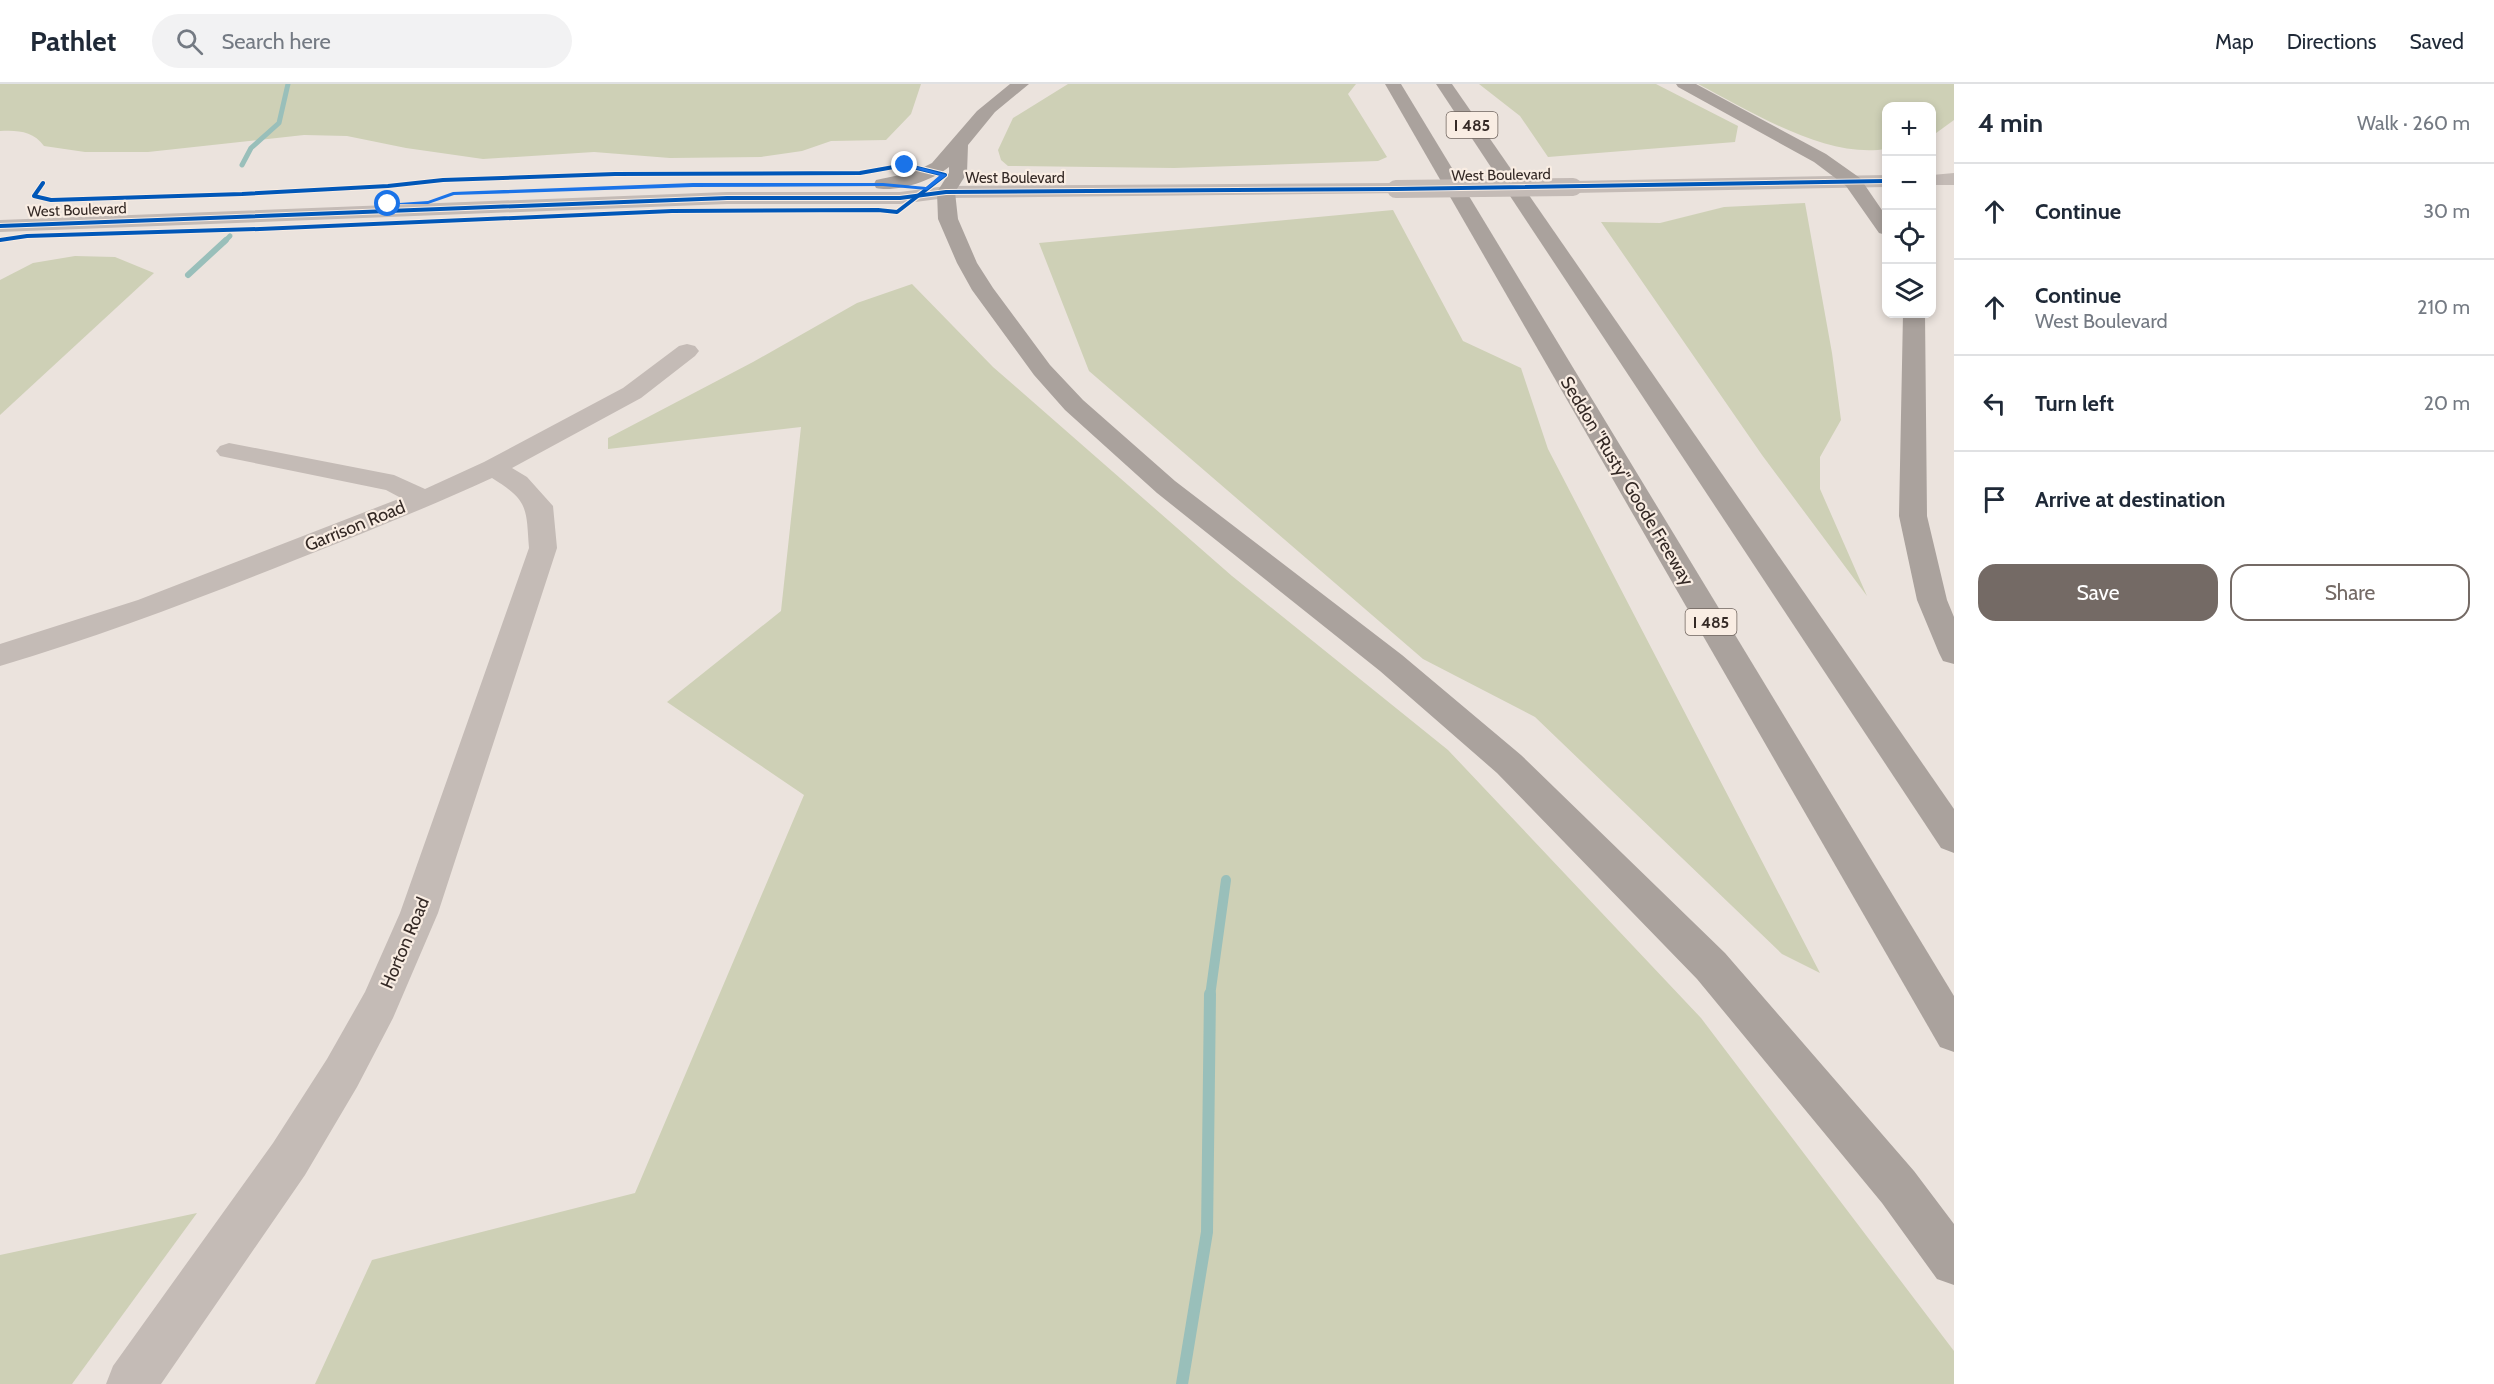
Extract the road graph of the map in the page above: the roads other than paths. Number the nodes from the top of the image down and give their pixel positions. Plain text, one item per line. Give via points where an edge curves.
1 (1021, 84) edge
2 (1393, 84) edge
3 (1444, 84) edge
4 (1684, 84) edge
5 (960, 146) junction
6 (1954, 179) edge
7 (1936, 180) edge
8 (1882, 181) edge
9 (1853, 182) junction
10 (883, 184) junction
11 (946, 192) junction
12 (448, 201) junction
13 (0, 213) edge
14 (1882, 222) edge
15 (0, 226) edge
16 (1914, 318) edge
17 (687, 351) dead end
18 (229, 451) dead end
19 (493, 468) junction
20 (424, 499) junction
21 (1954, 654) edge
22 (0, 655) edge
23 (1954, 838) edge
24 (1954, 1033) edge
25 (1954, 1262) edge
26 (131, 1384) edge

1 - 5 highway via 989,109
2 - 24 highway, Seddon "Rusty" Goode Freeway / I 485
3 - 23 highway, I 485
4 - 9 highway via 1820,158
5 - 10 highway via 933,171
5 - 11 highway via 958,172
6 - 7 street
8 - 9 street, West Boulevard
9 - 11 street, West Boulevard, bridge
9 - 14 highway
10 - 11 street, West Boulevard
10 - 12 street, West Boulevard via 693,185 618,194
11 - 12 street, West Boulevard via 900,198
11 - 25 highway via 948,219 967,264 1042,370 1074,405 1166,487 1391,663 1509,764 1711,966 1898,1187
12 - 13 street, West Boulevard
12 - 15 street, West Boulevard via 285,216
16 - 21 highway via 1912,516 1932,600
17 - 19 street, Garrison Road via 632,393
18 - 20 street via 394,483
19 - 20 street, Garrison Road
19 - 26 street, Horton Road via 518,483 539,506 543,548 419,913 379,1005 289,1159
20 - 22 street, Garrison Road via 148,607

